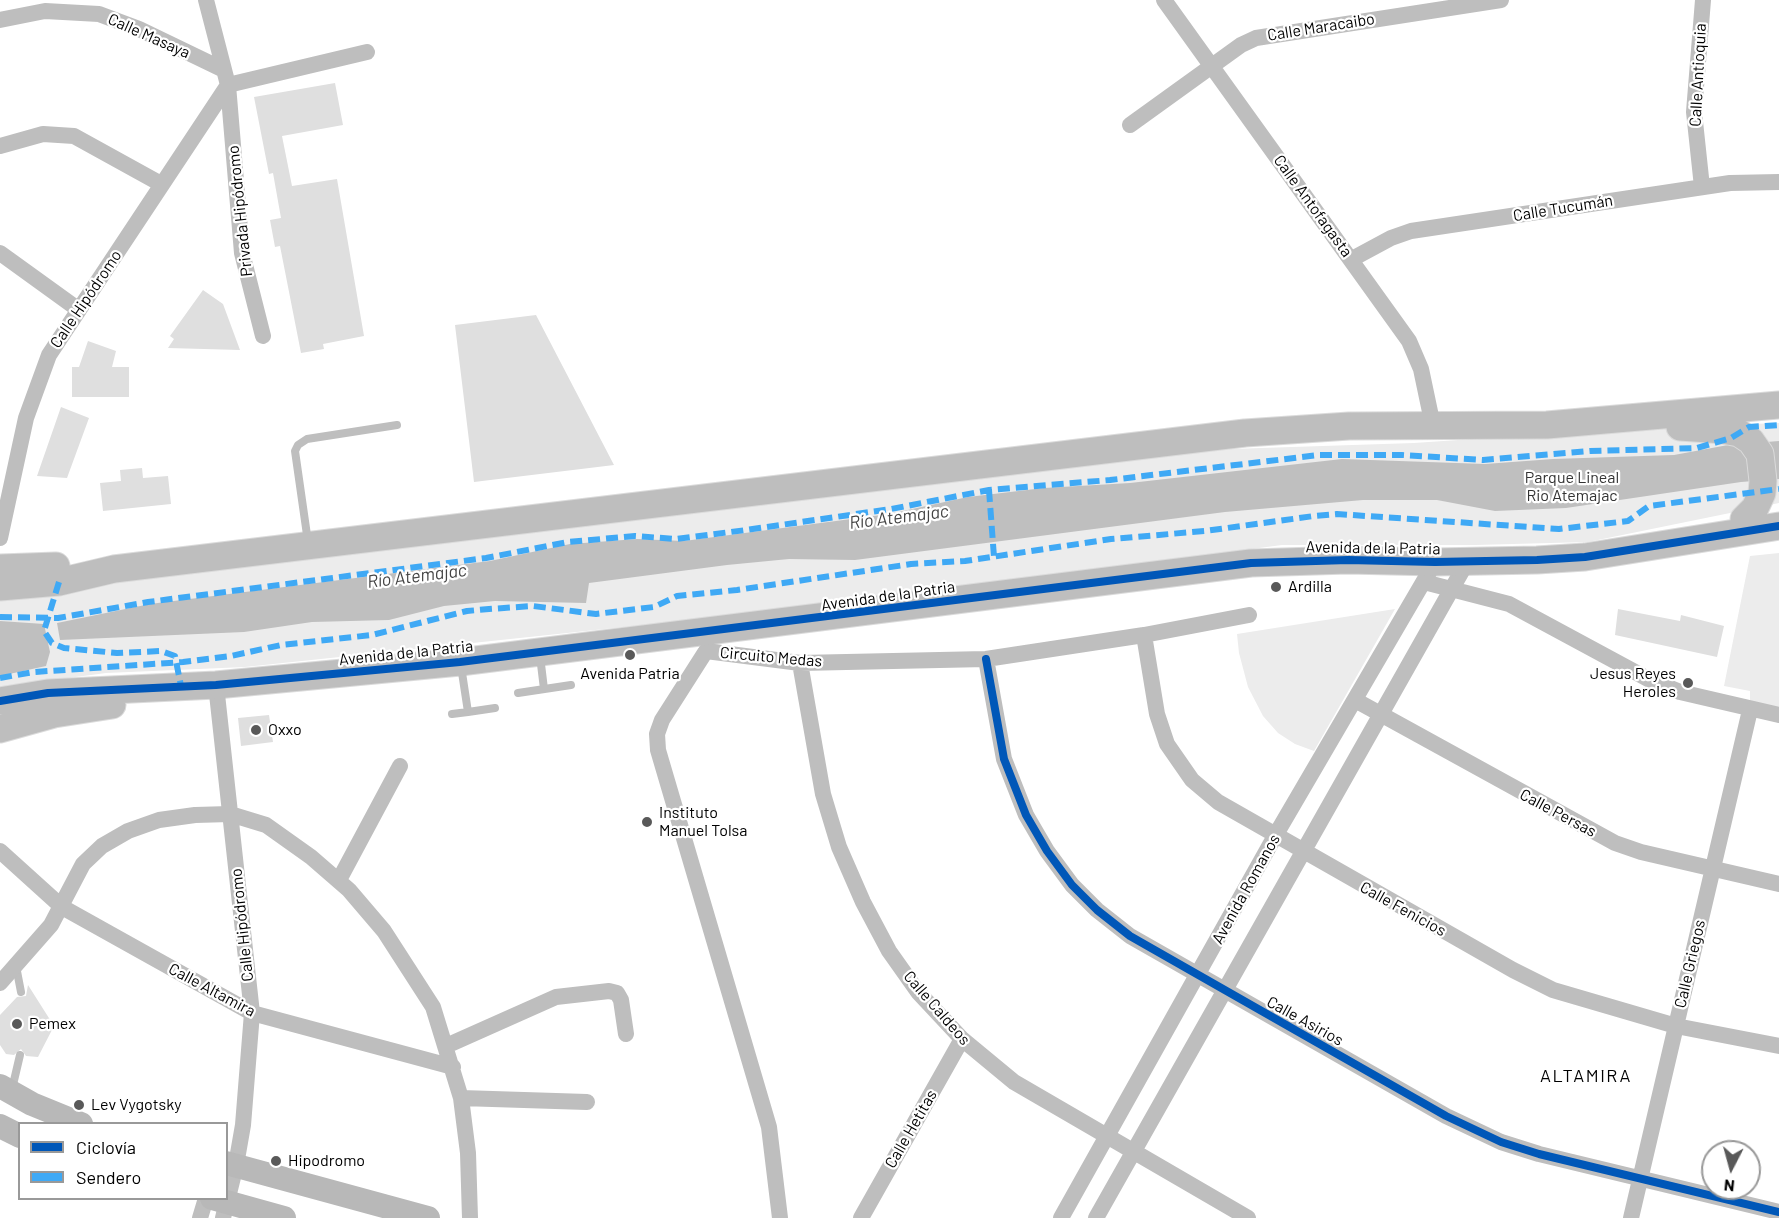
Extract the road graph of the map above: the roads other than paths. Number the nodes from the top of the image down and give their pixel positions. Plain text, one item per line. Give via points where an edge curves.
1 (206, 0) edge
2 (1164, 0) edge
3 (1502, 0) edge
4 (1703, 0) edge
5 (71, 5) edge
6 (0, 20) edge
7 (367, 52) dead end
8 (1212, 67) junction
9 (226, 78) junction
10 (1130, 125) dead end
11 (0, 146) edge
12 (1779, 182) edge
13 (161, 184) junction
14 (1702, 186) junction
15 (0, 253) edge
16 (1353, 259) junction
17 (79, 310) junction
18 (263, 336) dead end
19 (1779, 405) edge
20 (1598, 421) junction
21 (396, 425) dead end
22 (1433, 426) junction
23 (1779, 514) edge
24 (1744, 519) junction
25 (1779, 526) edge
26 (0, 538) edge
27 (309, 546) junction
28 (1618, 552) junction
29 (1467, 562) junction
30 (0, 568) edge
31 (114, 569) junction
32 (1430, 572) junction
33 (0, 587) edge
34 (1452, 589) junction
35 (1249, 615) dead end
36 (1144, 635) junction
37 (699, 643) junction
38 (539, 652) junction
39 (986, 659) junction
40 (460, 662) junction
41 (800, 663) junction
42 (216, 685) junction
43 (571, 685) dead end
44 (544, 689) junction
45 (518, 693) dead end
46 (1355, 700) junction
47 (0, 701) edge
48 (495, 708) dead end
49 (1749, 710) junction
50 (468, 712) junction
51 (452, 714) dead end
52 (1381, 714) junction
53 (1779, 715) edge
54 (0, 729) edge
55 (400, 766) dead end
56 (230, 814) junction
57 (1275, 836) junction
58 (0, 851) edge
59 (1303, 852) junction
60 (1712, 868) junction
61 (339, 880) junction
62 (1779, 884) edge
63 (62, 907) junction
64 (16, 965) junction
65 (1197, 976) junction
66 (0, 983) edge
67 (1224, 991) junction
68 (21, 992) dead end
69 (252, 1013) junction
70 (1676, 1026) junction
71 (627, 1034) dead end
72 (962, 1040) junction
73 (446, 1046) junction
74 (1779, 1046) edge
75 (20, 1055) dead end
76 (453, 1067) junction
77 (6, 1089) edge
78 (461, 1098) junction
79 (587, 1102) dead end
80 (76, 1122) edge
81 (0, 1126) edge
82 (18, 1135) edge
83 (1107, 1137) junction
84 (1133, 1152) junction
85 (231, 1164) edge
86 (1640, 1178) junction
87 (217, 1204) edge
88 (1779, 1212) edge
89 (200, 1218) edge
90 (284, 1218) edge
91 (429, 1218) edge
92 (470, 1218) edge
93 (780, 1218) edge
94 (861, 1218) edge
95 (1061, 1218) edge
96 (1096, 1218) edge
97 (1248, 1218) edge
98 (1631, 1218) edge

1 - 9 street, Privada Hipódromo
2 - 8 street, Calle Antofagasta
3 - 8 street, Calle Maracaibo via 1275,33 1241,45
4 - 14 street, Calle Antioquia via 1694,112
5 - 6 street, Calle Masaya
5 - 9 street, Calle Masaya via 139,29
7 - 9 street
8 - 10 street, Calle Maracaibo
8 - 16 street, Calle Antofagasta
9 - 13 street, Calle Hipódromo via 203,126
9 - 18 street, Privada Hipódromo via 242,254
11 - 13 street via 43,134 74,136
12 - 14 street, Calle Tucumán
13 - 17 street, Calle Hipódromo
14 - 16 street, Calle Tucumán via 1411,231
15 - 17 street
16 - 22 street, Calle Antofagasta via 1409,341 1421,369
17 - 26 street, Calle Hipódromo via 49,355 26,418
19 - 20 main road
20 - 22 main road via 1505,427
20 - 24 main road via 1723,430 1739,433 1751,441 1760,454 1762,493
21 - 27 lane via 307,440 298,445 295,452
22 - 27 main road via 1349,426 1245,433
23 - 24 main road
24 - 28 main road via 1661,532
25 - 28 main road, Avenida de la Patria
27 - 31 main road
28 - 29 main road, Avenida de la Patria
29 - 32 main road, Avenida de la Patria
29 - 34 street, Avenida Romanos
30 - 31 main road
31 - 33 main road via 59,582
32 - 34 street
32 - 37 main road, Avenida de la Patria via 1348,560 1251,563
32 - 46 street, Avenida Romanos
34 - 49 street via 1528,612 1616,663 1680,692
34 - 52 street, Avenida Romanos
35 - 36 street, Circuito Medas
36 - 39 street, Circuito Medas
36 - 57 street, Calle Fenicios via 1157,714 1177,762 1218,801
37 - 38 main road, Avenida de la Patria
37 - 41 street, Circuito Medas
37 - 93 street, Circuito Medas via 662,720 657,734 658,750 769,1127
38 - 40 main road, Avenida de la Patria
38 - 44 lane
39 - 41 street, Circuito Medas
39 - 65 street, Calle Asirios via 1004,759 1026,815 1047,851 1097,910 1130,936
40 - 42 main road, Avenida de la Patria
40 - 50 lane
41 - 72 street, Calle Caldeos via 823,794 839,847 889,951 918,992
42 - 47 main road, Avenida de la Patria via 48,693
42 - 54 main road, Avenida de la Patria via 163,699 54,714
42 - 56 street, Calle Hipódromo
43 - 44 lane
44 - 45 lane
46 - 52 street, Calle Persas
46 - 57 street, Avenida Romanos
48 - 50 lane
49 - 53 street
49 - 60 street, Calle Griegos
50 - 51 lane
52 - 59 street, Avenida Romanos
52 - 60 street, Calle Persas via 1615,843
55 - 61 street
56 - 61 street via 266,825
56 - 63 street via 159,820 128,831 102,846 83,864
56 - 69 street, Calle Hipódromo
57 - 59 street, Calle Fenicios
57 - 65 street, Avenida Romanos
58 - 63 street, Calle Altamira
59 - 67 street, Avenida Romanos
59 - 70 street, Calle Fenicios via 1553,990
60 - 62 street, Calle Persas
60 - 70 street, Calle Griegos
61 - 73 street via 384,931 415,976 433,1007
63 - 64 street
63 - 69 street, Calle Altamira
64 - 66 street
64 - 68 lane
65 - 67 street, Calle Asirios
65 - 83 street, Avenida Romanos
67 - 84 street, Avenida Romanos
67 - 86 street, Calle Asirios via 1473,1129 1539,1154
69 - 76 street, Calle Altamira
69 - 85 street, Calle Hipódromo via 249,1065
70 - 74 street, Calle Fenicios
70 - 86 street, Calle Griegos
71 - 73 street via 621,1000 617,993 609,991 556,997
72 - 83 street, Calle Caldeos via 1014,1082
72 - 94 street, Calle Hetitas
73 - 76 street
75 - 77 lane
76 - 78 street
77 - 80 main road
78 - 79 street
78 - 92 street
81 - 82 main road
83 - 84 street, Calle Caldeos
83 - 95 street, Avenida Romanos
84 - 96 street, Avenida Romanos
84 - 97 street, Calle Caldeos
85 - 91 main road
86 - 88 street, Calle Asirios
86 - 98 street, Calle Griegos
87 - 89 street, Calle Hipódromo
87 - 90 main road

